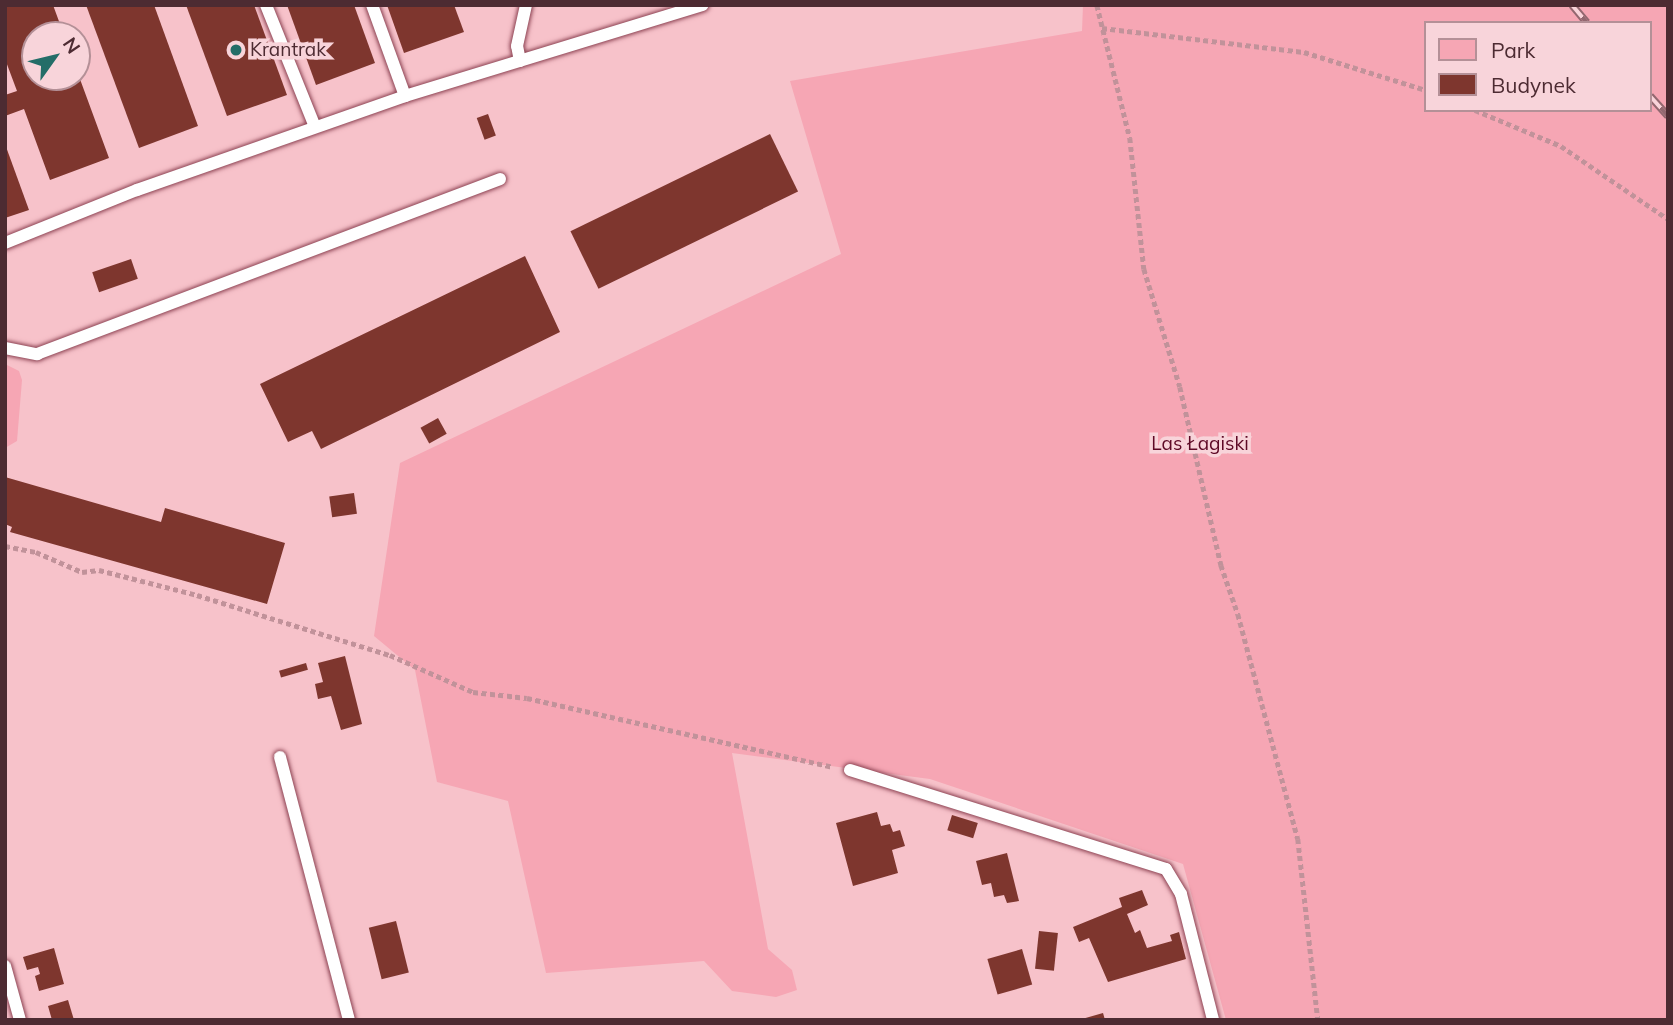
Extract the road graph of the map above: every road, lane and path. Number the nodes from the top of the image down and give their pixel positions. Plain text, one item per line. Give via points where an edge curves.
1 (266, 5) edge
2 (372, 5) edge
3 (526, 5) edge
4 (702, 5) edge
5 (1097, 5) edge
6 (1102, 28) junction
7 (520, 61) junction
8 (1424, 89) edge
9 (405, 96) junction
10 (1480, 112) edge
11 (315, 127) junction
12 (500, 179) dead end
13 (1668, 219) edge
14 (5, 243) edge
15 (5, 348) edge
16 (5, 546) edge
17 (280, 757) dead end
18 (850, 771) joint
19 (5, 966) edge
20 (20, 1020) edge
21 (349, 1020) edge
22 (1213, 1020) edge
23 (1318, 1020) edge

1 - 11 lane
2 - 9 lane
3 - 7 lane via 517,46
4 - 7 lane
5 - 6 path
6 - 8 path via 1304,52
6 - 23 path via 1130,138 1144,269 1180,387 1221,565 1298,839
7 - 9 lane
9 - 11 lane
10 - 13 path via 1561,146
11 - 14 lane
12 - 15 lane via 37,354
16 - 18 path via 36,552 82,572 99,570 197,595 390,656 473,692 527,698
17 - 21 lane
18 - 22 lane via 1166,869 1181,894
19 - 20 lane

